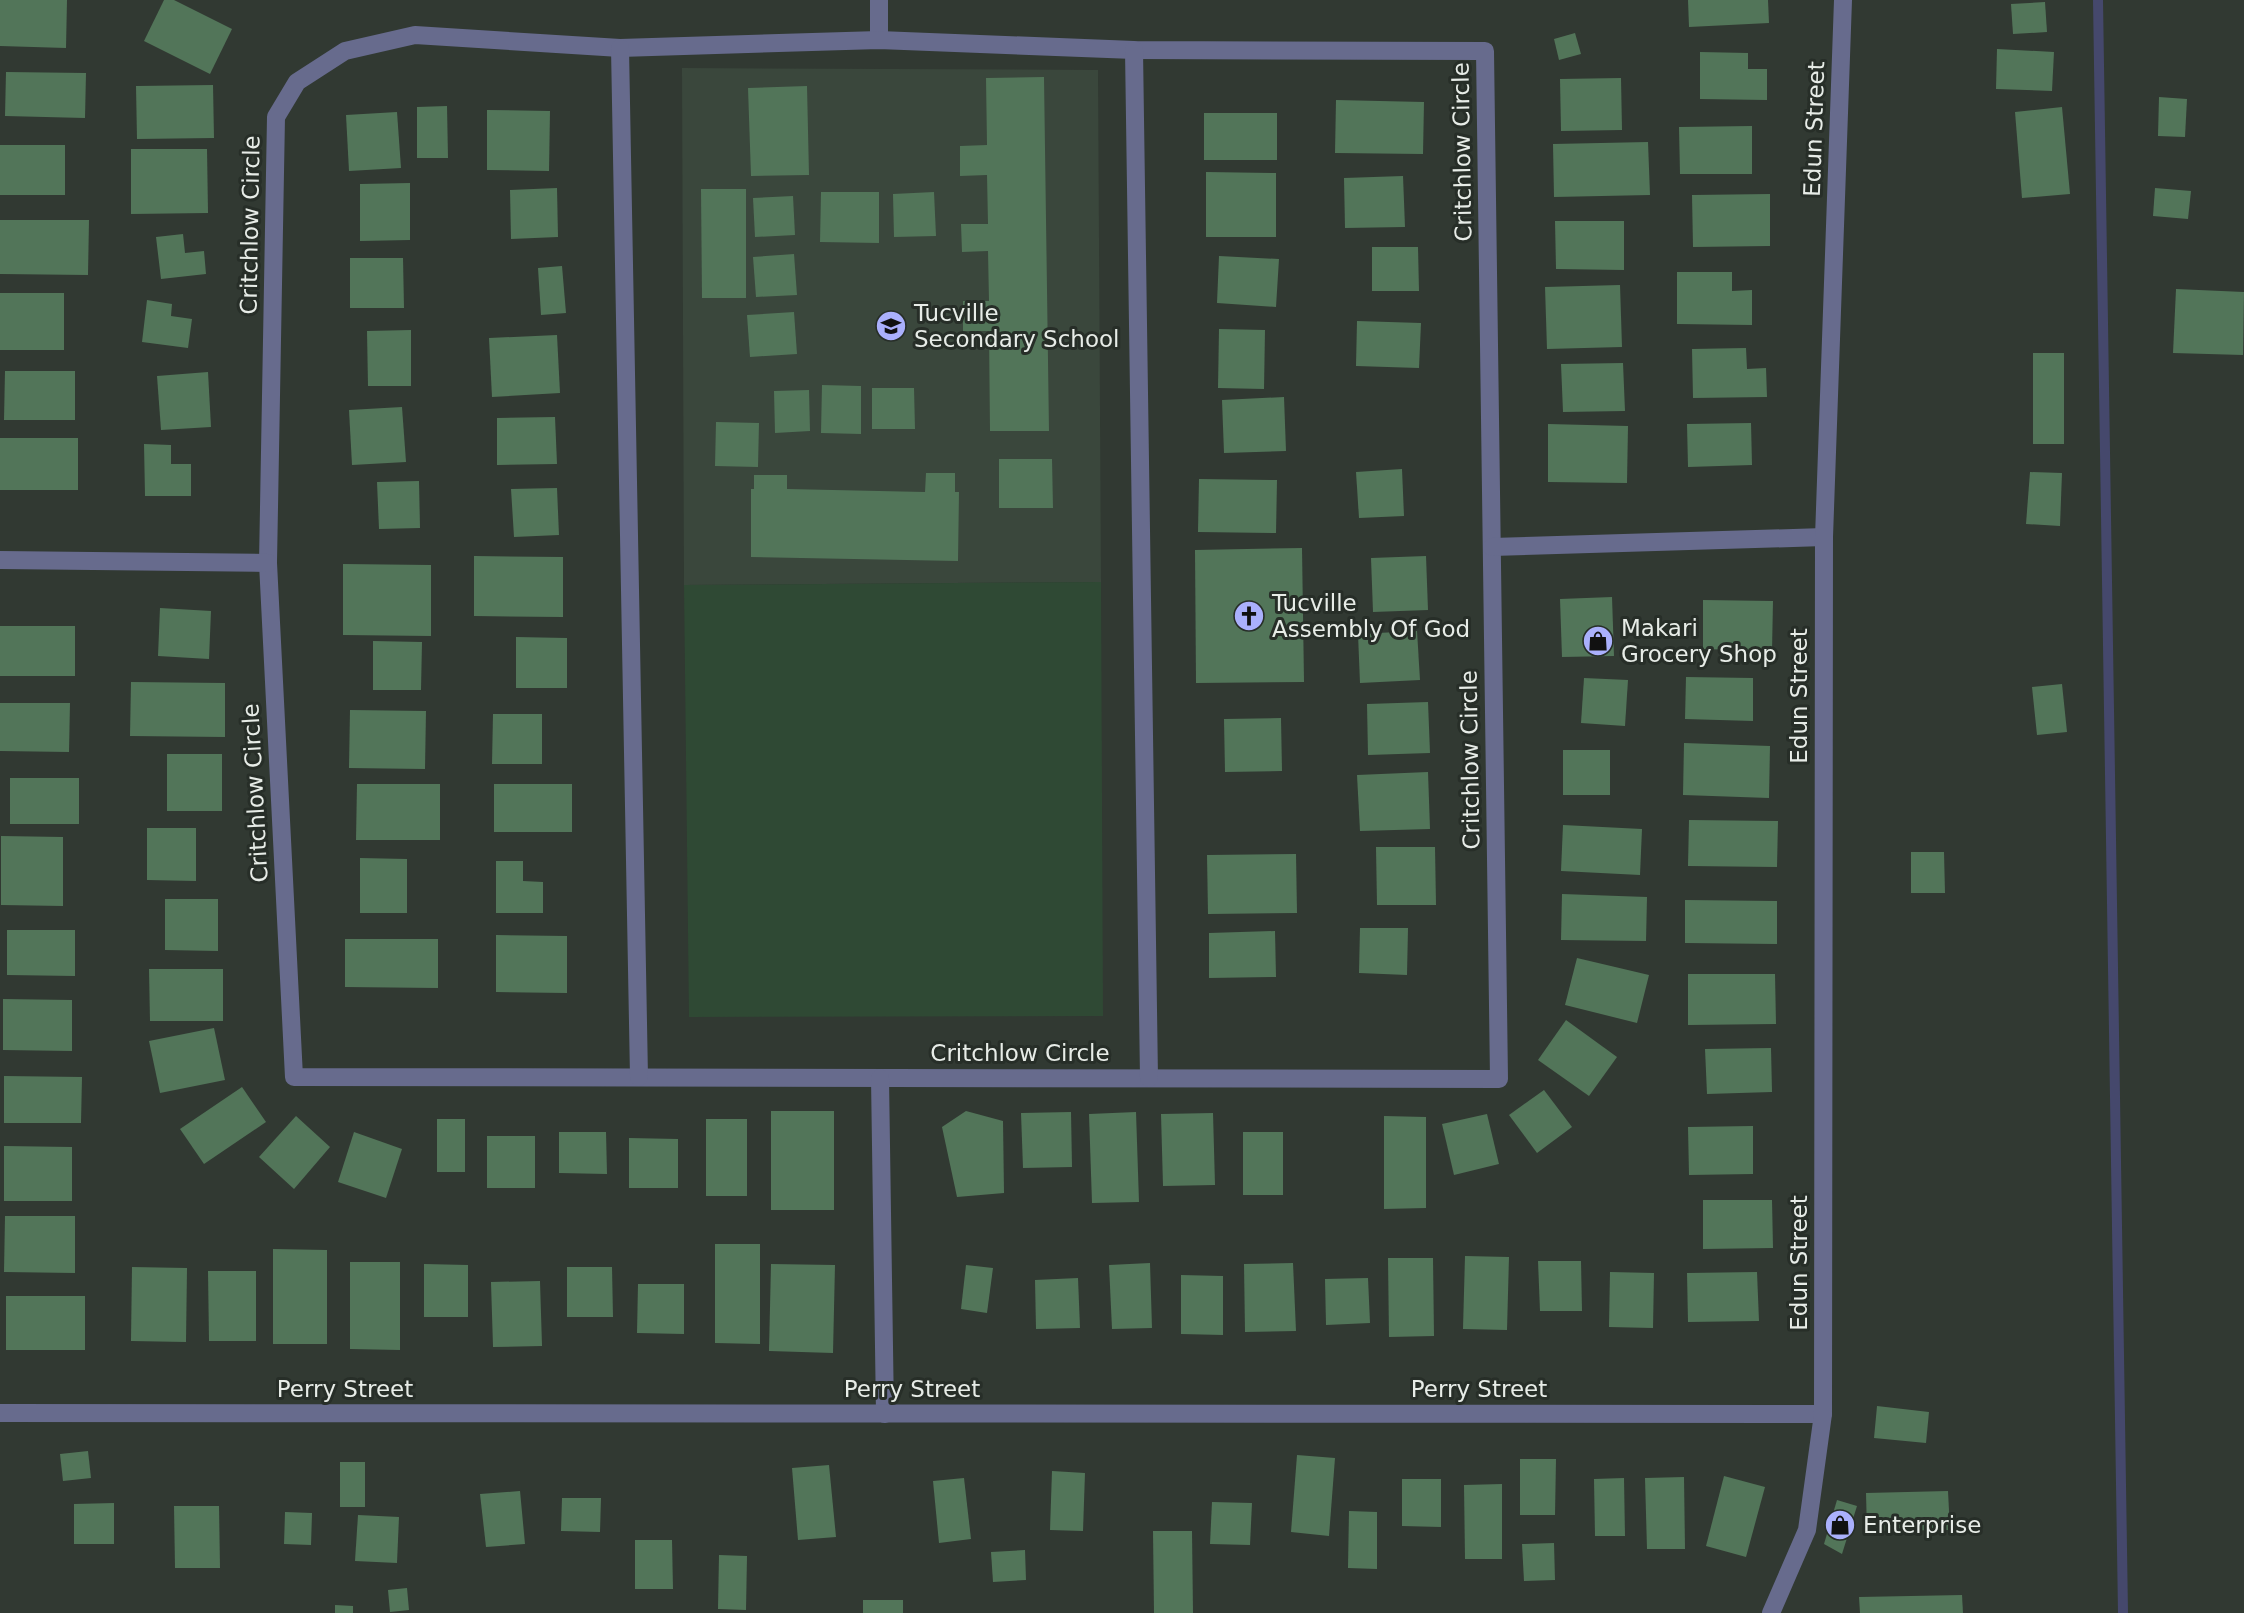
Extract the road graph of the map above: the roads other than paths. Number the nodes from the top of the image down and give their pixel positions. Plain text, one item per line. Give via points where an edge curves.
1 (879, 0) edge
2 (1843, 0) edge
3 (879, 40) junction
4 (620, 48) junction
5 (1134, 50) junction
6 (1824, 537) junction
7 (1492, 547) junction
8 (0, 560) edge
9 (268, 563) junction
10 (639, 1077) junction
11 (880, 1078) junction
12 (1149, 1078) junction
13 (0, 1413) edge
14 (884, 1414) junction
15 (1823, 1414) junction
16 (1771, 1613) edge

1 - 3 street
2 - 6 street, Edun Street
3 - 4 street, Critchlow Circle
3 - 5 street, Critchlow Circle
4 - 9 street, Critchlow Circle via 415,35 345,51 298,82 276,117
4 - 10 street
5 - 7 street, Critchlow Circle via 1485,51
5 - 12 street
6 - 7 street
6 - 15 street, Edun Street
7 - 12 street, Critchlow Circle via 1499,1079
8 - 9 street
9 - 10 street, Critchlow Circle via 294,1077
10 - 11 street, Critchlow Circle
11 - 12 street, Critchlow Circle
11 - 14 street
13 - 14 street, Perry Street
14 - 15 street, Perry Street
15 - 16 street, Edun Street via 1807,1530

